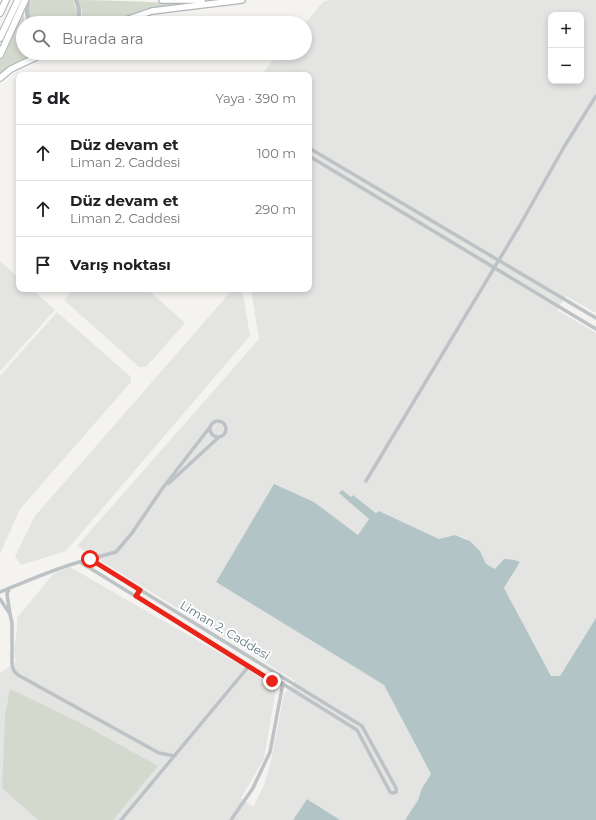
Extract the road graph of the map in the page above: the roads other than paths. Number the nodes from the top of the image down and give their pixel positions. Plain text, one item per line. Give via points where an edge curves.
1 (6, 0) edge
2 (18, 0) edge
3 (27, 0) edge
4 (76, 0) edge
5 (162, 0) edge
6 (202, 0) edge
7 (242, 0) edge
8 (0, 13) edge
9 (19, 16) edge
10 (28, 16) edge
11 (78, 16) edge
12 (137, 16) edge
13 (16, 22) edge
14 (0, 38) edge
15 (0, 55) edge
16 (30, 60) edge
17 (0, 78) edge
18 (596, 96) edge
19 (312, 150) edge
20 (312, 158) edge
21 (498, 260) junction
22 (494, 267) junction
23 (541, 286) junction
24 (537, 293) junction
25 (596, 318) edge
26 (596, 329) edge
27 (210, 427) junction
28 (219, 437) junction
29 (366, 481) dead end
30 (162, 489) junction
31 (90, 559) junction
32 (80, 562) junction
33 (9, 589) junction
34 (140, 590) junction
35 (0, 592) edge
36 (136, 596) junction
37 (0, 599) edge
38 (10, 614) junction
39 (248, 656) junction
40 (245, 663) junction
41 (249, 666) junction
42 (284, 678) junction
43 (283, 684) junction
44 (175, 756) junction
45 (121, 820) edge
46 (231, 820) edge

1 - 8 highway
2 - 14 highway
3 - 9 highway
3 - 10 street
4 - 11 street
5 - 6 main road
7 - 12 main road via 152,11
13 - 15 highway
16 - 17 main road via 11,69
18 - 21 street
19 - 21 street
20 - 22 street
21 - 22 street
21 - 23 street
22 - 24 street
22 - 29 street
23 - 24 street
23 - 25 street
24 - 26 street
27 - 28 street via 212,435
27 - 28 street via 215,421 225,425 226,432
27 - 30 street
28 - 30 street
30 - 31 street via 116,552
31 - 32 street
31 - 34 street, Liman 2. Caddesi
32 - 33 street
32 - 36 street, Liman 2. Caddesi
33 - 35 street
33 - 38 street via 7,594
34 - 36 street
34 - 39 street, Liman 2. Caddesi
36 - 40 street, Liman 2. Caddesi
37 - 38 street
38 - 44 street via 12,665 18,675 159,753
39 - 40 street
39 - 42 street, Liman 2. Caddesi
40 - 41 street, Liman 2. Caddesi
41 - 43 street, Liman 2. Caddesi via 272,681
41 - 44 street
42 - 43 street
42 - 43 street, Liman 2. Caddesi via 362,726 396,788 395,793 390,792 357,730
43 - 46 street via 270,752 253,788
44 - 45 street

